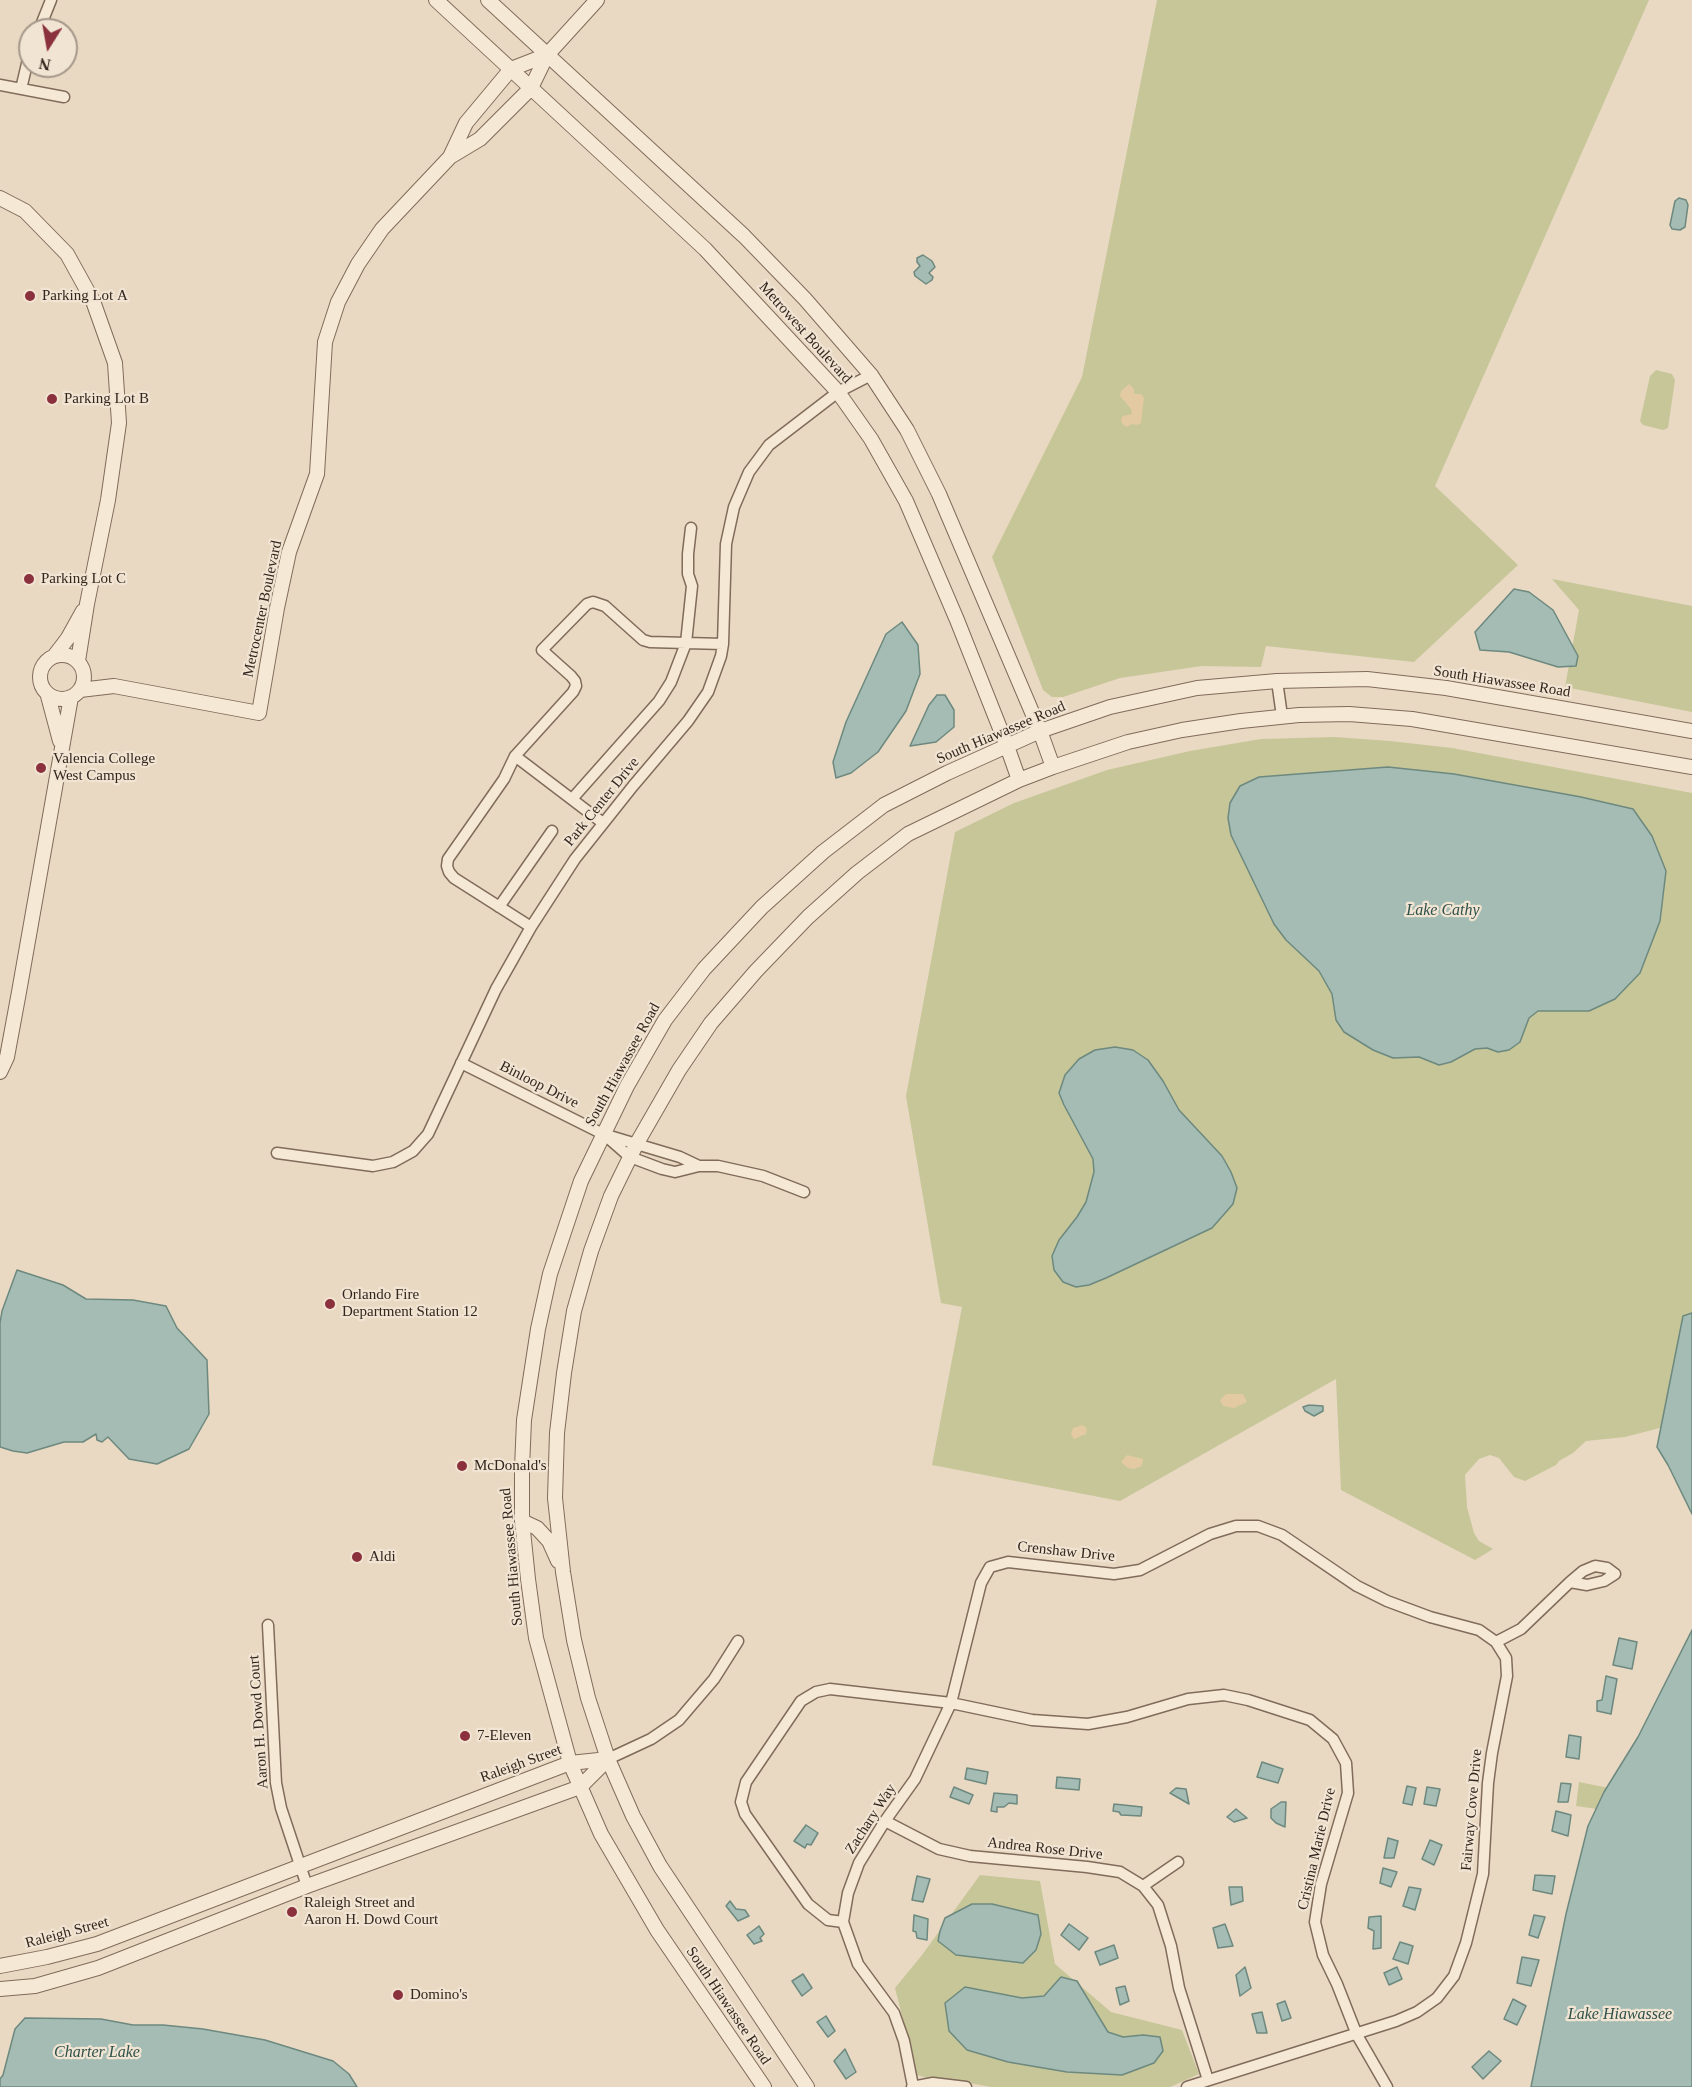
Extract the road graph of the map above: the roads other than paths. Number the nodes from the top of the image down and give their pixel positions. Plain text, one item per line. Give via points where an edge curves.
1 (51, 0) edge
2 (436, 0) edge
3 (488, 0) edge
4 (597, 0) edge
5 (44, 18) edge
6 (547, 55) junction
7 (511, 69) junction
8 (24, 78) edge
9 (0, 85) edge
10 (531, 88) junction
11 (21, 89) junction
12 (64, 97) dead end
13 (450, 158) junction
14 (0, 198) edge
15 (871, 375) junction
16 (838, 392) junction
17 (691, 528) dead end
18 (87, 604) junction
19 (686, 643) junction
20 (723, 644) junction
21 (55, 655) junction
22 (81, 667) junction
23 (1277, 681) junction
24 (114, 686) junction
25 (76, 694) junction
26 (48, 696) junction
27 (1282, 716) junction
28 (1040, 731) junction
29 (1692, 731) edge
30 (1007, 746) junction
31 (62, 755) junction
32 (515, 756) junction
33 (1053, 766) junction
34 (1692, 767) edge
35 (1019, 780) junction
36 (572, 799) junction
37 (603, 823) junction
38 (552, 831) dead end
39 (499, 908) junction
40 (531, 927) junction
41 (461, 1063) junction
42 (0, 1072) edge
43 (603, 1134) junction
44 (637, 1143) junction
45 (276, 1153) dead end
46 (630, 1157) junction
47 (699, 1166) junction
48 (804, 1191) dead end
49 (522, 1521) junction
50 (563, 1572) junction
51 (1570, 1582) dead end
52 (268, 1625) dead end
53 (738, 1641) dead end
54 (1496, 1642) junction
55 (951, 1703) junction
56 (608, 1759) junction
57 (570, 1763) junction
58 (580, 1787) junction
59 (885, 1821) junction
60 (1178, 1862) dead end
61 (300, 1866) junction
62 (308, 1886) junction
63 (1143, 1886) junction
64 (843, 1922) junction
65 (0, 1966) edge
66 (0, 1989) edge
67 (1357, 2035) junction
68 (1208, 2080) junction
69 (764, 2087) edge
70 (807, 2087) edge
71 (912, 2087) edge
72 (966, 2087) edge
73 (1187, 2087) edge
74 (1387, 2087) edge

1 - 5 street
2 - 7 street, Metrowest Boulevard
3 - 6 street, Metrowest Boulevard
4 - 6 street
6 - 7 street
6 - 10 street, Metrocenter Boulevard
6 - 15 street, Metrowest Boulevard via 744,236
7 - 10 street, Metrowest Boulevard
7 - 13 street, Metrocenter Boulevard via 466,123
8 - 11 street
9 - 11 street
10 - 13 street, Metrocenter Boulevard via 480,139
10 - 16 street, Metrowest Boulevard via 705,249
11 - 12 street
13 - 24 street, Metrocenter Boulevard via 382,229 338,302 325,342 317,474 289,552 259,713
14 - 18 street via 25,211 67,254 93,301 115,363 119,423
15 - 16 street, Park Center Drive
15 - 28 street, Metrowest Boulevard via 907,429 939,494
16 - 20 street, Park Center Drive via 769,445 749,472 734,507 726,544
16 - 30 street, Metrowest Boulevard via 871,439 906,501
17 - 19 street via 688,574 692,586
18 - 21 street
18 - 22 street
19 - 20 street
19 - 32 street via 643,640 605,606 587,604 542,650 571,676 576,686
19 - 36 street via 659,701
20 - 37 street, Park Center Drive via 708,692
21 - 22 street via 65,655
21 - 26 street via 45,662 40,674
22 - 24 street, Metrocenter Boulevard via 93,678
22 - 25 street
23 - 27 street
23 - 28 street, South Hiawassee Road via 1197,688 1110,707
23 - 29 street, South Hiawassee Road via 1367,679 1446,688
24 - 25 street, Metrocenter Boulevard
25 - 26 street via 59,699
25 - 31 street via 66,715
26 - 31 street
27 - 33 street, South Hiawassee Road via 1182,730
27 - 34 street, South Hiawassee Road via 1349,714 1412,719
28 - 30 street, South Hiawassee Road
28 - 33 street, Metrowest Boulevard
30 - 35 street, Metrowest Boulevard
30 - 43 street, South Hiawassee Road via 884,805 823,852 762,907 704,969 665,1020
31 - 42 street via 7,1057
32 - 36 street
32 - 39 street via 447,866 454,878
33 - 35 street, South Hiawassee Road
35 - 44 street, South Hiawassee Road via 908,834 808,917 711,1023
36 - 37 street
37 - 40 street, Park Center Drive
38 - 39 street
39 - 40 street
40 - 41 street, Park Center Drive
41 - 43 street, Binloop Drive
41 - 45 street, Park Center Drive via 428,1134 413,1151 393,1162 373,1166
43 - 44 street
43 - 46 street
43 - 49 street, South Hiawassee Road via 580,1180 550,1274 538,1329 524,1420
44 - 46 street, South Hiawassee Road
44 - 47 street
46 - 47 street via 675,1172
46 - 50 street, South Hiawassee Road via 591,1251 574,1311 557,1433 555,1498
47 - 48 street via 738,1169
49 - 50 street via 537,1528 549,1541
49 - 57 street, South Hiawassee Road via 536,1638
50 - 56 street, South Hiawassee Road via 574,1640
51 - 54 street via 1521,1629
52 - 61 street, Aaron H. Dowd Court via 276,1783
53 - 56 street via 714,1679 679,1720 651,1739
54 - 55 street, Crenshaw Drive via 1479,1630 1430,1617 1357,1586 1282,1535 1258,1527 1236,1526 1210,1534 1140,1570 1114,1574 1008,1562 990,1567 981,1583
54 - 67 street, Fairway Cove Drive via 1506,1658 1507,1676 1487,1790 1483,1874 1468,1937 1454,1976 1437,1998 1417,2012
55 - 59 street, Zachary Way via 915,1779
55 - 64 street, Cristina Marie Drive via 831,1689 816,1692 801,1701 746,1782 741,1802 745,1814 793,1884 808,1904 828,1920
55 - 67 street, Cristina Marie Drive via 1032,1720 1088,1724 1188,1699 1224,1695 1310,1720 1333,1739 1346,1763 1348,1793 1321,1884 1315,1922 1323,1955
56 - 57 street, Raleigh Street
56 - 58 street
56 - 70 street, South Hiawassee Road via 660,1866
57 - 58 street, South Hiawassee Road
57 - 61 street, Raleigh Street
58 - 62 street
58 - 69 street, South Hiawassee Road via 601,1834 657,1930
59 - 63 street, Andrea Rose Drive via 939,1849 970,1856 1120,1872
59 - 64 street, Zachary Way via 859,1863
60 - 63 street
61 - 62 street, Aaron H. Dowd Court
61 - 65 street, Raleigh Street via 97,1944
62 - 66 street via 98,1968 35,1986
63 - 68 street, Andrea Rose Drive via 1158,1905
64 - 71 street, Zachary Way via 858,1964 894,2013
67 - 68 street, Fairway Cove Drive
67 - 74 street, Cristina Marie Drive
68 - 73 street, Fairway Cove Drive
71 - 72 street

